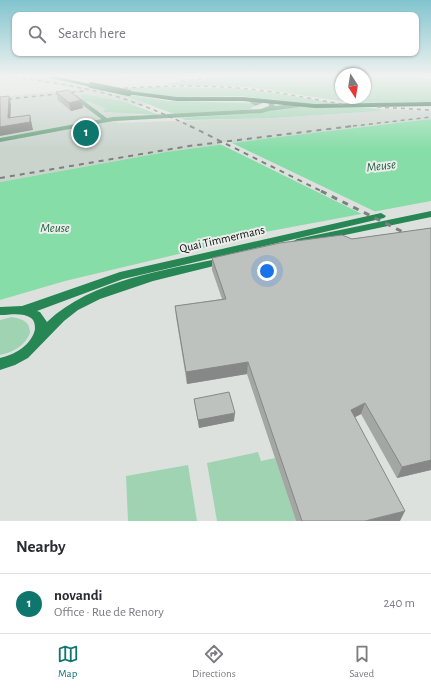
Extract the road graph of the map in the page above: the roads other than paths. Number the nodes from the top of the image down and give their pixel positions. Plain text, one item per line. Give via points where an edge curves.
1 (80, 100) edge
2 (250, 100) edge
3 (260, 100) edge
4 (267, 101) junction
5 (255, 104) junction
6 (431, 104) edge
7 (299, 105) junction
8 (270, 109) junction
9 (238, 112) junction
10 (106, 120) junction
11 (0, 140) edge
12 (431, 207) edge
13 (431, 214) edge
14 (22, 310) junction
15 (0, 312) edge
16 (40, 338) junction
17 (0, 364) edge

1 - 10 street
2 - 5 street
3 - 4 main road
4 - 5 street
4 - 7 main road
4 - 8 street via 272,106
5 - 9 street via 251,109
6 - 7 main road
7 - 8 street
8 - 9 street
9 - 10 street
10 - 11 street
12 - 14 main road, Quai Timmermans via 366,219 120,276
13 - 16 main road, Quai Timmermans via 269,249 128,284 80,304 61,315
14 - 15 main road, Quai Timmermans
14 - 16 main road via 36,315 42,325
16 - 17 main road, Quai Timmermans via 28,352

